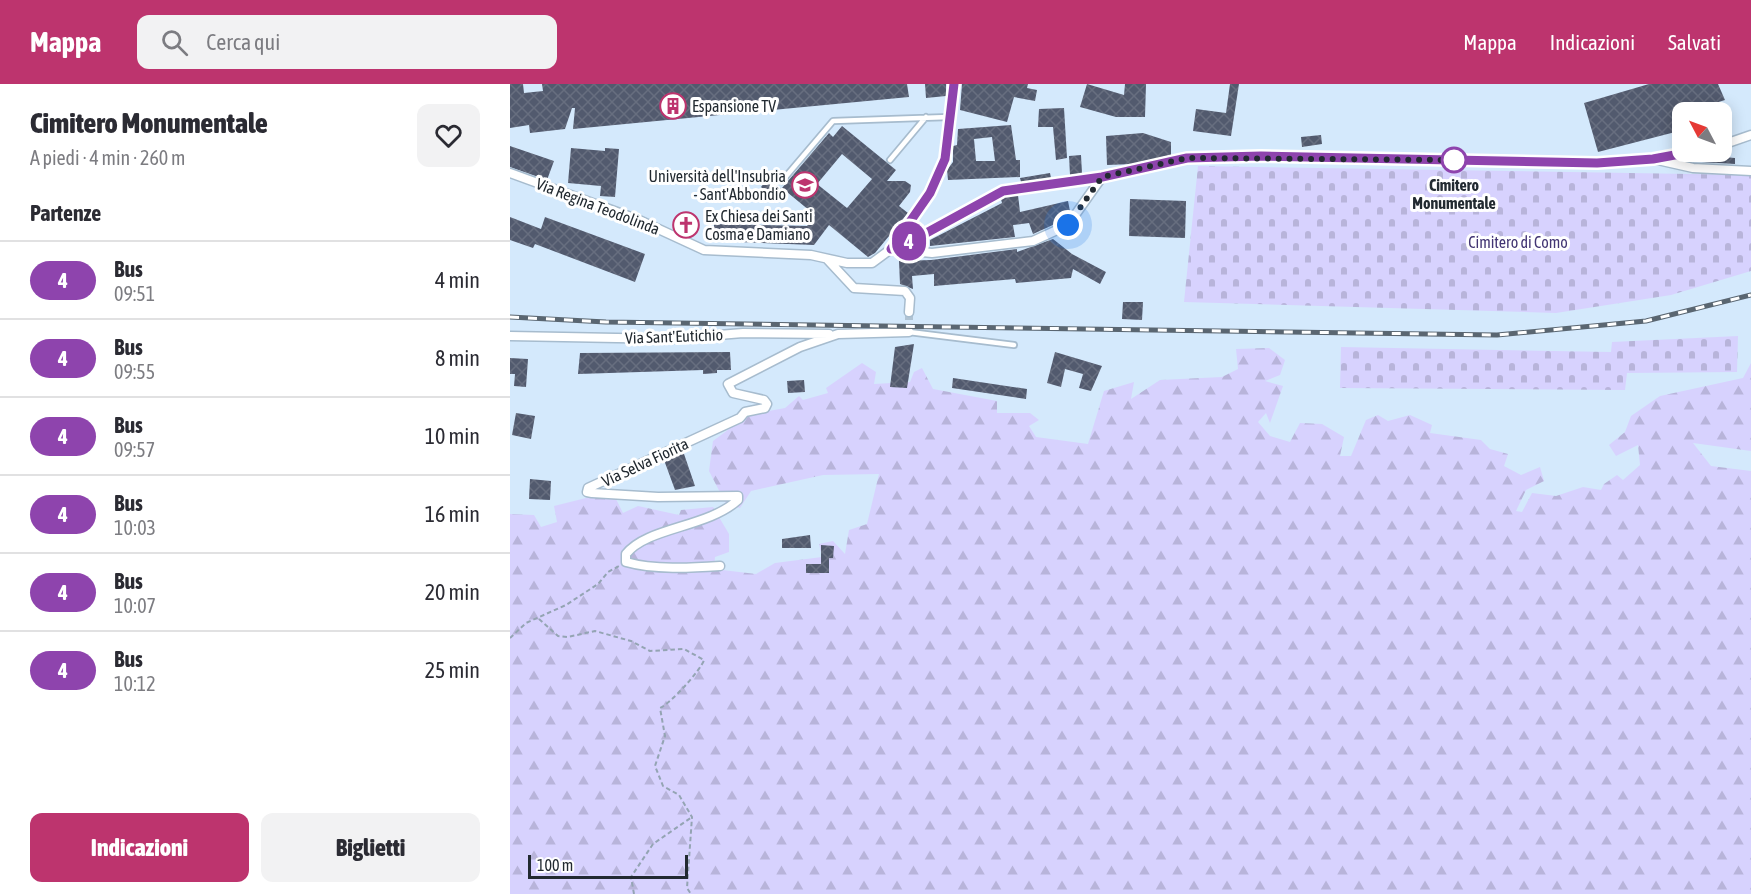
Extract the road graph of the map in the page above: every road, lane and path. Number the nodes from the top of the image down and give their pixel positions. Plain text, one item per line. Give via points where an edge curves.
1 (954, 84) edge
2 (926, 117) junction
3 (952, 117) junction
4 (1751, 135) edge
5 (1732, 142) edge
6 (1672, 156) edge
7 (1653, 159) junction
8 (890, 160) dead end
9 (1751, 171) edge
10 (510, 172) edge
11 (1102, 177) junction
12 (782, 181) dead end
13 (891, 249) junction
14 (826, 259) junction
15 (910, 310) tunnel mouth
16 (909, 332) joint
17 (838, 334) junction
18 (510, 336) edge
19 (1014, 345) dead end
20 (626, 562) junction
21 (720, 566) dead end
22 (539, 619) junction
23 (510, 638) edge
24 (692, 817) junction
25 (633, 894) edge
26 (691, 894) edge

1 - 3 street
2 - 3 lane
2 - 8 lane
2 - 12 lane via 833,121
3 - 13 street via 945,159 930,193
4 - 5 street
6 - 7 street
7 - 9 street via 1693,168
7 - 11 street via 1597,163 1187,158
10 - 14 street, Via Regina Teodolinda via 639,220 704,250
11 - 13 street via 1003,191
11 - 13 street via 1068,225 1033,241 932,253
13 - 14 street, Via Regina Teodolinda via 872,263
14 - 15 street via 854,288 905,291 910,298
16 - 17 street, Via Selva Fiorita
16 - 19 lane
17 - 18 street, Via Sant'Eutichio via 743,333 670,339
17 - 20 street, Via Selva Fiorita via 800,347 728,384 733,393 764,400 765,408 745,412 740,418 588,488 587,492 592,493 639,496 738,496 726,511 644,540 626,554
20 - 21 street via 679,568
20 - 22 path via 566,605
22 - 23 path via 526,623
22 - 24 path via 558,636 596,631 650,651 684,649 704,660 675,699 660,708 665,736 655,766 663,786 679,795
24 - 25 path via 653,844 631,877
24 - 26 path via 687,888

